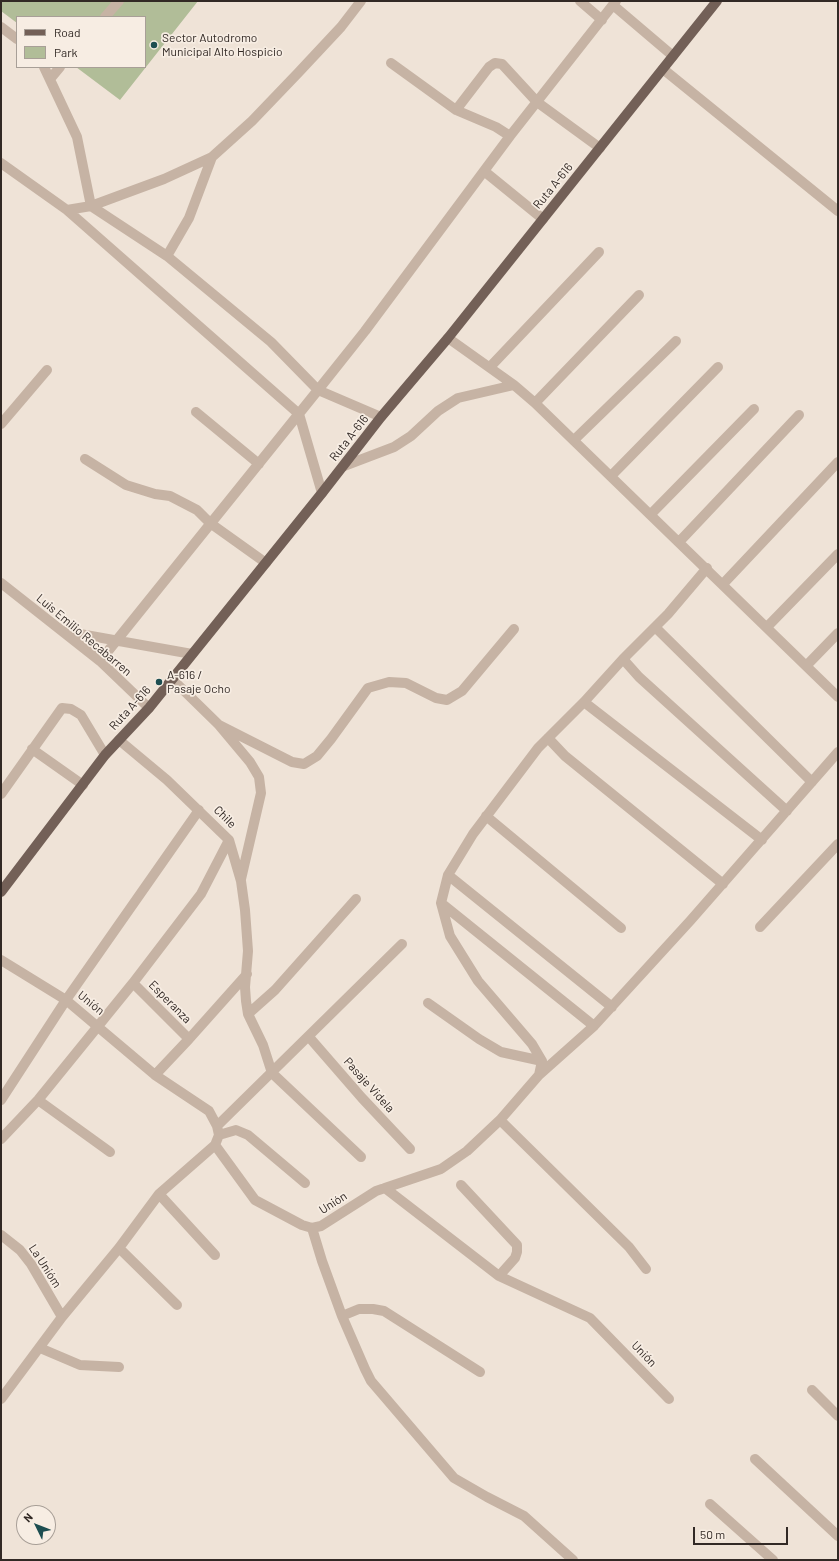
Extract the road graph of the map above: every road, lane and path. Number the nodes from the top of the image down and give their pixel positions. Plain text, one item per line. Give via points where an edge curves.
1 (119, 1) edge
2 (361, 1) edge
3 (580, 1) edge
4 (717, 1) edge
5 (614, 3) edge
6 (106, 16) edge
7 (602, 20) junction
8 (1, 27) edge
9 (16, 38) edge
10 (674, 56) junction
11 (391, 63) dead end
12 (44, 68) edge
13 (59, 68) edge
14 (663, 69) junction
15 (50, 79) junction
16 (537, 102) junction
17 (456, 110) junction
18 (510, 136) junction
19 (600, 148) junction
20 (212, 157) junction
21 (1, 163) edge
22 (484, 171) junction
23 (91, 206) junction
24 (67, 210) junction
25 (838, 211) edge
26 (543, 219) junction
27 (599, 252) dead end
28 (167, 256) junction
29 (639, 295) dead end
30 (448, 338) junction
31 (676, 341) dead end
32 (490, 367) junction
33 (718, 367) dead end
34 (47, 370) dead end
35 (514, 385) junction
36 (318, 390) junction
37 (535, 403) junction
38 (754, 409) dead end
39 (196, 412) dead end
40 (299, 414) junction
41 (799, 415) dead end
42 (381, 417) junction
43 (1, 424) edge
44 (574, 440) junction
45 (85, 459) dead end
46 (838, 462) edge
47 (259, 464) junction
48 (344, 466) junction
49 (611, 476) junction
50 (322, 494) junction
51 (651, 514) junction
52 (210, 523) junction
53 (679, 542) junction
54 (838, 554) edge
55 (266, 563) junction
56 (707, 568) junction
57 (1, 583) edge
58 (723, 584) junction
59 (767, 627) junction
60 (655, 628) junction
61 (61, 630) junction
62 (514, 630) dead end
63 (838, 633) edge
64 (116, 640) junction
65 (192, 654) junction
66 (623, 659) junction
67 (100, 661) junction
68 (806, 666) junction
69 (172, 679) junction
70 (838, 697) edge
71 (584, 702) junction
72 (149, 708) junction
73 (219, 725) junction
74 (548, 738) junction
75 (119, 740) junction
76 (32, 749) junction
77 (838, 752) edge
78 (105, 756) junction
79 (812, 782) junction
80 (83, 786) junction
81 (1, 794) edge
82 (200, 810) junction
83 (787, 811) junction
84 (486, 816) junction
85 (230, 840) junction
86 (762, 840) junction
87 (838, 844) edge
88 (448, 875) junction
89 (241, 881) junction
90 (722, 884) junction
91 (1, 892) edge
92 (356, 899) dead end
93 (441, 903) junction
94 (760, 926) dead end
95 (621, 928) dead end
96 (402, 944) dead end
97 (1, 960) edge
98 (247, 974) junction
99 (133, 983) junction
100 (66, 1000) junction
101 (428, 1003) dead end
102 (612, 1007) junction
103 (248, 1014) junction
104 (98, 1026) junction
105 (594, 1026) junction
106 (310, 1037) junction
107 (189, 1039) junction
108 (542, 1061) junction
109 (272, 1073) junction
110 (155, 1075) junction
111 (539, 1075) junction
112 (1, 1100) edge
113 (38, 1100) junction
114 (500, 1120) junction
115 (217, 1136) junction
116 (1, 1139) edge
117 (410, 1149) dead end
118 (110, 1152) dead end
119 (361, 1157) dead end
120 (305, 1183) dead end
121 (461, 1185) dead end
122 (386, 1188) junction
123 (159, 1194) junction
124 (312, 1228) junction
125 (1, 1235) edge
126 (119, 1248) junction
127 (215, 1255) dead end
128 (646, 1269) dead end
129 (499, 1276) junction
130 (177, 1305) dead end
131 (342, 1316) junction
132 (62, 1317) junction
133 (40, 1348) junction
134 (119, 1368) dead end
135 (480, 1372) dead end
136 (812, 1390) dead end
137 (1, 1399) edge
138 (669, 1399) dead end
139 (838, 1416) edge
140 (755, 1459) dead end
141 (710, 1504) dead end
142 (838, 1536) edge
143 (573, 1560) edge
144 (773, 1560) edge

1 - 6 street
2 - 20 street via 341,27 298,73 252,121
3 - 7 street
4 - 10 main road, Ruta A-616
5 - 7 street
5 - 10 street
7 - 16 street
8 - 9 street
10 - 14 main road, Ruta A-616
11 - 17 street
12 - 15 street
13 - 15 street
14 - 19 main road, Ruta A-616
14 - 25 street
15 - 23 street via 77,137
16 - 17 street via 506,67 495,63 489,67
16 - 18 street
16 - 19 street
17 - 18 street via 496,127
18 - 22 street
19 - 26 main road, Ruta A-616
20 - 23 street via 164,179
20 - 28 street via 189,218
21 - 24 street
22 - 26 street
22 - 36 street
23 - 24 street
23 - 28 street
24 - 40 street
26 - 30 main road, Ruta A-616
27 - 32 street
28 - 36 street via 271,342
29 - 37 street
30 - 32 street
30 - 42 main road, Ruta A-616
31 - 44 street
32 - 35 street
33 - 49 street
34 - 43 street
35 - 37 street
35 - 48 street via 458,398 394,447
36 - 40 street
36 - 42 street
37 - 44 street
38 - 51 street
39 - 47 street
40 - 47 street
40 - 50 street
41 - 53 street
42 - 48 main road, Ruta A-616
44 - 49 street
45 - 52 street via 126,484 155,494 170,496 197,510
46 - 58 street
47 - 52 street
48 - 50 main road, Ruta A-616
49 - 51 street
50 - 55 main road, Ruta A-616
51 - 53 street
52 - 55 street
52 - 64 street
53 - 56 street
54 - 59 street
55 - 65 main road, Ruta A-616
56 - 58 street
56 - 60 street
57 - 61 street, Luis Emilio Recabarren
58 - 59 street
59 - 68 street
60 - 66 street
60 - 79 street
61 - 64 street
61 - 67 street, Luis Emilio Recabarren
62 - 73 street via 462,691 447,700 436,698 406,683 389,682 368,688 317,756 304,764 292,762
63 - 68 street
64 - 65 street
64 - 67 street
65 - 69 main road, Ruta A-616
66 - 71 street
66 - 83 street via 639,677
67 - 72 street, Luis Emilio Recabarren
68 - 70 street
69 - 72 main road, Ruta A-616
69 - 73 street
71 - 74 street
71 - 86 street
72 - 75 main road, Ruta A-616
73 - 89 street via 250,762 259,777 261,793
74 - 84 street
74 - 90 street via 565,756
75 - 78 main road, Ruta A-616
75 - 82 street, Chile
76 - 78 street via 62,708 71,709 81,715
76 - 80 street
76 - 81 street
77 - 79 street
78 - 80 main road, Ruta A-616
79 - 83 street
80 - 91 main road, Ruta A-616
82 - 85 street, Chile
82 - 100 street
83 - 86 street
84 - 88 street
84 - 95 street
85 - 89 street, Chile
85 - 99 street via 201,894
86 - 90 street
87 - 94 street
88 - 93 street
88 - 102 street
89 - 98 street, Chile via 248,951
90 - 102 street
92 - 103 street via 275,990
93 - 105 street
93 - 108 street via 450,936 478,982 532,1044
96 - 106 street
97 - 100 street, Unión
98 - 103 street, Chile
98 - 107 street
99 - 104 street
99 - 107 street, Esperanza
100 - 104 street, Unión
100 - 112 street
101 - 108 street via 501,1052
102 - 105 street
103 - 109 street, Chile via 263,1045
104 - 110 street, Unión
104 - 113 street
105 - 111 street
106 - 109 street
106 - 117 street, Pasaje Videla
107 - 110 street
108 - 111 street
109 - 115 street
109 - 119 street
110 - 115 street, Unión via 209,1111
111 - 114 street
113 - 116 street
113 - 118 street
114 - 122 street via 467,1152 441,1168
114 - 128 street via 629,1247
115 - 120 street via 236,1130 248,1135
115 - 123 street
115 - 124 street, Unión via 255,1200
121 - 129 street via 517,1245 515,1258
122 - 124 street, Unión via 376,1191 321,1226
122 - 129 street, Unión
123 - 126 street
123 - 127 street
124 - 131 street
125 - 132 street, La Unióm via 20,1250 31,1264
126 - 130 street
126 - 132 street
129 - 138 street, Unión via 590,1318
131 - 135 street via 359,1310 373,1309 384,1312
131 - 143 street via 371,1381 454,1478 524,1516
132 - 133 street
133 - 134 street via 80,1365
133 - 137 street
136 - 139 street
140 - 142 street
141 - 144 street

